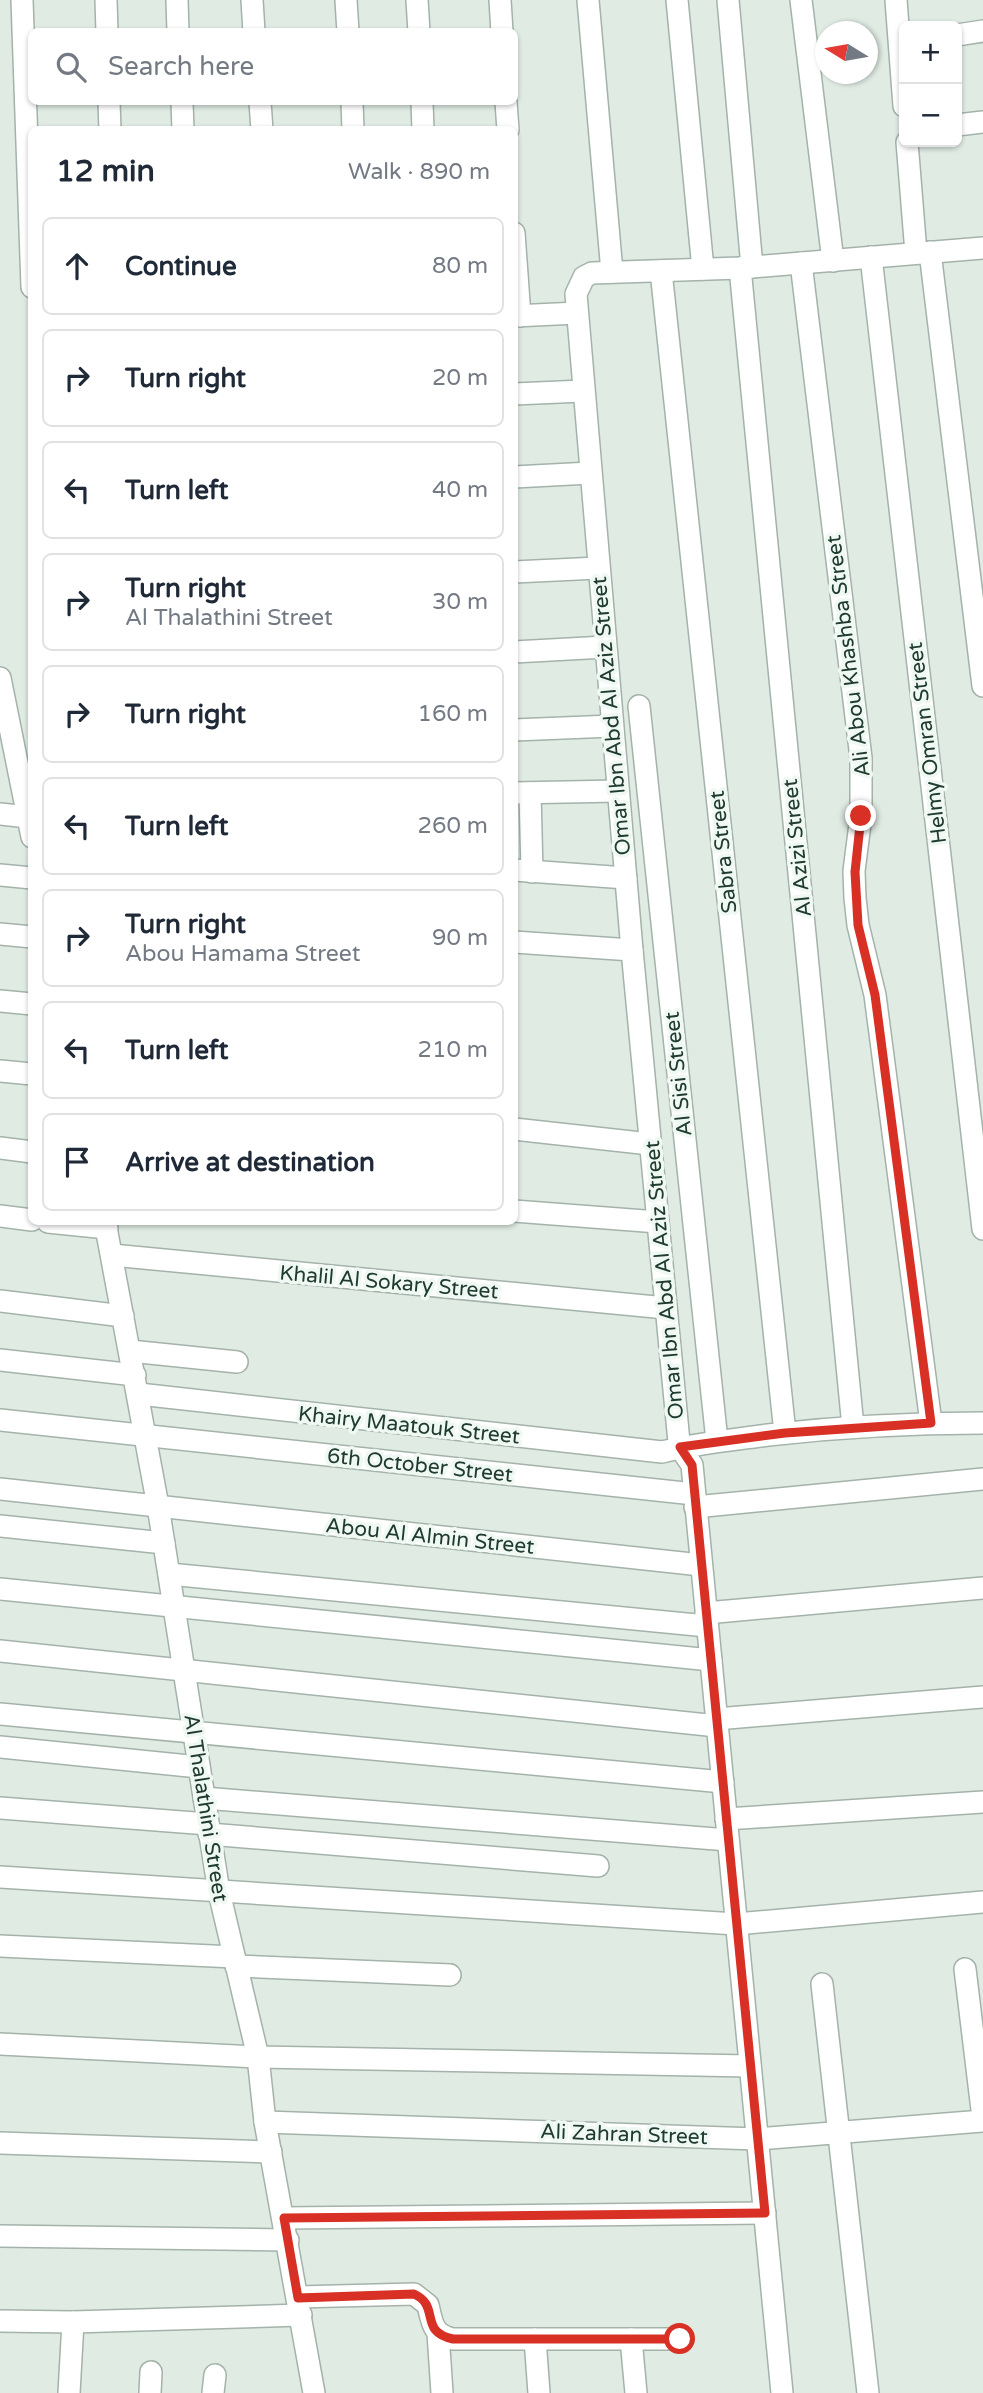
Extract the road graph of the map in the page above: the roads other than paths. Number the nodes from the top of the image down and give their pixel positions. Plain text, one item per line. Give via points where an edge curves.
1 (22, 0) edge
2 (106, 0) edge
3 (177, 0) edge
4 (252, 0) edge
5 (346, 0) edge
6 (417, 0) edge
7 (500, 0) edge
8 (588, 0) edge
9 (677, 0) edge
10 (729, 0) edge
11 (801, 0) edge
12 (896, 0) edge
13 (107, 28) edge
14 (178, 28) edge
15 (254, 28) edge
16 (348, 28) edge
17 (419, 28) edge
18 (502, 28) edge
19 (983, 31) edge
20 (962, 35) edge
21 (902, 84) edge
22 (109, 105) edge
23 (182, 105) edge
24 (260, 105) edge
25 (352, 105) edge
26 (422, 105) edge
27 (506, 105) edge
28 (983, 122) edge
29 (962, 124) edge
30 (110, 126) edge
31 (183, 126) edge
32 (262, 126) edge
33 (353, 126) edge
34 (423, 126) edge
35 (508, 126) edge
36 (908, 147) edge
37 (28, 172) edge
38 (983, 248) edge
39 (923, 252) junction
40 (871, 257) junction
41 (833, 261) junction
42 (801, 263) junction
43 (746, 268) junction
44 (703, 270) junction
45 (661, 271) junction
46 (612, 272) junction
47 (577, 313) junction
48 (518, 316) edge
49 (583, 391) junction
50 (518, 394) edge
51 (590, 473) junction
52 (518, 477) edge
53 (598, 568) junction
54 (518, 572) edge
55 (605, 647) junction
56 (518, 652) edge
57 (0, 678) edge
58 (983, 687) edge
59 (639, 706) dead end
60 (612, 726) junction
61 (518, 730) edge
62 (6, 738) edge
63 (618, 791) junction
64 (522, 793) edge
65 (28, 812) edge
66 (0, 814) edge
67 (28, 815) edge
68 (523, 871) edge
69 (0, 875) edge
70 (28, 878) edge
71 (626, 878) junction
72 (0, 934) edge
73 (28, 937) edge
74 (518, 942) edge
75 (632, 950) junction
76 (0, 1001) edge
77 (28, 1004) edge
78 (0, 1071) edge
79 (28, 1074) edge
80 (518, 1129) edge
81 (650, 1144) junction
82 (0, 1148) edge
83 (28, 1152) edge
84 (518, 1211) edge
85 (0, 1216) edge
86 (28, 1220) edge
87 (658, 1222) junction
88 (106, 1225) edge
89 (983, 1229) edge
90 (112, 1255) junction
91 (0, 1301) edge
92 (666, 1308) junction
93 (123, 1316) junction
94 (130, 1351) junction
95 (0, 1360) edge
96 (237, 1362) dead end
97 (137, 1385) junction
98 (0, 1420) edge
99 (931, 1423) junction
100 (983, 1423) edge
101 (853, 1427) junction
102 (785, 1433) junction
103 (147, 1437) junction
104 (717, 1441) junction
105 (680, 1447) junction
106 (983, 1479) edge
107 (0, 1489) edge
108 (695, 1500) junction
109 (158, 1506) junction
110 (0, 1526) edge
111 (164, 1543) junction
112 (701, 1565) junction
113 (169, 1574) junction
114 (983, 1588) edge
115 (0, 1590) edge
116 (174, 1608) junction
117 (706, 1619) junction
118 (0, 1651) edge
119 (710, 1660) junction
120 (184, 1671) junction
121 (983, 1697) edge
122 (0, 1714) edge
123 (717, 1723) junction
124 (194, 1733) junction
125 (0, 1747) edge
126 (199, 1767) junction
127 (723, 1782) junction
128 (204, 1798) junction
129 (983, 1802) edge
130 (0, 1808) edge
131 (209, 1829) junction
132 (727, 1830) junction
133 (598, 1866) dead end
134 (0, 1877) edge
135 (219, 1892) junction
136 (983, 1902) edge
137 (736, 1924) junction
138 (0, 1946) edge
139 (235, 1961) junction
140 (965, 1969) dead end
141 (450, 1975) dead end
142 (822, 1984) dead end
143 (0, 2044) edge
144 (258, 2057) junction
145 (750, 2066) junction
146 (983, 2119) edge
147 (265, 2122) junction
148 (840, 2132) junction
149 (757, 2139) junction
150 (0, 2144) edge
151 (271, 2152) junction
152 (765, 2213) junction
153 (284, 2218) junction
154 (0, 2236) edge
155 (288, 2240) junction
156 (300, 2306) junction
157 (0, 2321) edge
158 (73, 2322) junction
159 (438, 2333) junction
160 (535, 2339) junction
161 (631, 2339) junction
162 (680, 2339) dead end
163 (69, 2393) edge
164 (314, 2393) edge
165 (442, 2393) edge
166 (539, 2393) edge
167 (636, 2393) edge
168 (782, 2393) edge
169 (869, 2393) edge

1 - 37 street
2 - 13 street
3 - 14 street
4 - 15 street
5 - 16 street
6 - 17 street
7 - 18 street
8 - 46 street
9 - 44 street
10 - 43 street, Al Azizi Street
11 - 41 street
12 - 21 street
19 - 20 street
22 - 30 street
23 - 31 street
24 - 32 street
25 - 33 street
26 - 34 street
27 - 35 street
28 - 29 street
36 - 39 street
38 - 39 street
39 - 40 street
39 - 58 street
40 - 41 street
40 - 89 street, Helmy Omran Street
41 - 42 street
42 - 43 street
42 - 99 street, Ali Abou Khashba Street via 861,758 856,912 875,995
43 - 44 street
43 - 101 street, Al Azizi Street
44 - 45 street
45 - 46 street
45 - 102 street, Sabra Street
46 - 47 street, Omar Ibn Abd Al Aziz Street via 584,277 576,294
47 - 48 street
47 - 49 street, Omar Ibn Abd Al Aziz Street
49 - 50 street
49 - 51 street, Omar Ibn Abd Al Aziz Street
51 - 52 street
51 - 53 street, Omar Ibn Abd Al Aziz Street
53 - 54 street
53 - 55 street, Omar Ibn Abd Al Aziz Street
55 - 56 street
55 - 60 street, Omar Ibn Abd Al Aziz Street
57 - 62 street
59 - 104 street, Al Sisi Street
60 - 61 street
60 - 63 street, Omar Ibn Abd Al Aziz Street
62 - 65 street
63 - 64 street
63 - 71 street, Omar Ibn Abd Al Aziz Street
64 - 68 street
66 - 67 street
68 - 71 street
69 - 70 street
71 - 75 street, Omar Ibn Abd Al Aziz Street
72 - 73 street
74 - 75 street
75 - 81 street, Omar Ibn Abd Al Aziz Street
76 - 77 street
78 - 79 street
80 - 81 street
81 - 87 street, Omar Ibn Abd Al Aziz Street
82 - 83 street
84 - 87 street
85 - 86 street
87 - 92 street, Omar Ibn Abd Al Aziz Street
88 - 90 street, Al Thalathini Street
90 - 92 street, Khalil Al Sokary Street
90 - 93 street, Al Thalathini Street
91 - 93 street
92 - 105 street, Omar Ibn Abd Al Aziz Street
93 - 94 street, Al Thalathini Street
94 - 96 street
94 - 97 street, Al Thalathini Street
95 - 97 street, Khairy Maatouk Street
97 - 103 street, Al Thalathini Street
97 - 105 street, Khairy Maatouk Street via 650,1451
98 - 103 street, 6th October Street
99 - 100 street, Khairy Maatouk Street
99 - 101 street, Khairy Maatouk Street
101 - 102 street, Khairy Maatouk Street
102 - 104 street, Khairy Maatouk Street
103 - 108 street, 6th October Street
103 - 109 street, Al Thalathini Street
104 - 105 street, Khairy Maatouk Street
105 - 108 street, Omar Ibn Abd Al Aziz Street via 692,1465
106 - 108 street, 6th October Street
107 - 109 street, Abou Al Almin Street
108 - 112 street, Omar Ibn Abd Al Aziz Street
109 - 111 street, Al Thalathini Street
109 - 112 street, Abou Al Almin Street
110 - 111 street
111 - 113 street, Al Thalathini Street
112 - 117 street, Omar Ibn Abd Al Aziz Street
113 - 116 street, Al Thalathini Street
113 - 117 street
114 - 117 street
115 - 116 street
116 - 119 street
116 - 120 street, Al Thalathini Street
117 - 119 street, Omar Ibn Abd Al Aziz Street
118 - 120 street
119 - 123 street, Omar Ibn Abd Al Aziz Street
120 - 123 street
120 - 124 street, Al Thalathini Street
121 - 123 street
122 - 124 street
123 - 127 street, Omar Ibn Abd Al Aziz Street
124 - 126 street, Al Thalathini Street
124 - 127 street
125 - 126 street
126 - 128 street, Al Thalathini Street
127 - 132 street, Omar Ibn Abd Al Aziz Street
128 - 131 street, Al Thalathini Street
128 - 132 street
129 - 132 street
130 - 131 street
131 - 133 street
131 - 135 street, Al Thalathini Street
132 - 137 street, Omar Ibn Abd Al Aziz Street
134 - 135 street
135 - 137 street
135 - 139 street, Al Thalathini Street
136 - 137 street
137 - 145 street, Omar Ibn Abd Al Aziz Street
138 - 139 street
139 - 141 street
139 - 144 street, Al Thalathini Street
140 - 146 street
142 - 148 street
143 - 144 street
144 - 145 street
144 - 147 street, Al Thalathini Street
145 - 149 street, Omar Ibn Abd Al Aziz Street
146 - 148 street, Ali Zahran Street
147 - 149 street, Ali Zahran Street
147 - 151 street, Al Thalathini Street
148 - 149 street, Ali Zahran Street
148 - 169 street
149 - 152 street, Omar Ibn Abd Al Aziz Street
150 - 151 street
151 - 153 street, Al Thalathini Street
152 - 153 street
152 - 168 street, Omar Ibn Abd Al Aziz Street
153 - 155 street, Al Thalathini Street
154 - 155 street
155 - 156 street, Al Thalathini Street
156 - 158 street
156 - 159 street via 414,2294 428,2305
156 - 164 street, Al Thalathini Street
157 - 158 street
158 - 163 street
159 - 160 street via 453,2339
159 - 165 street
160 - 161 street
160 - 166 street
161 - 162 street
161 - 167 street

